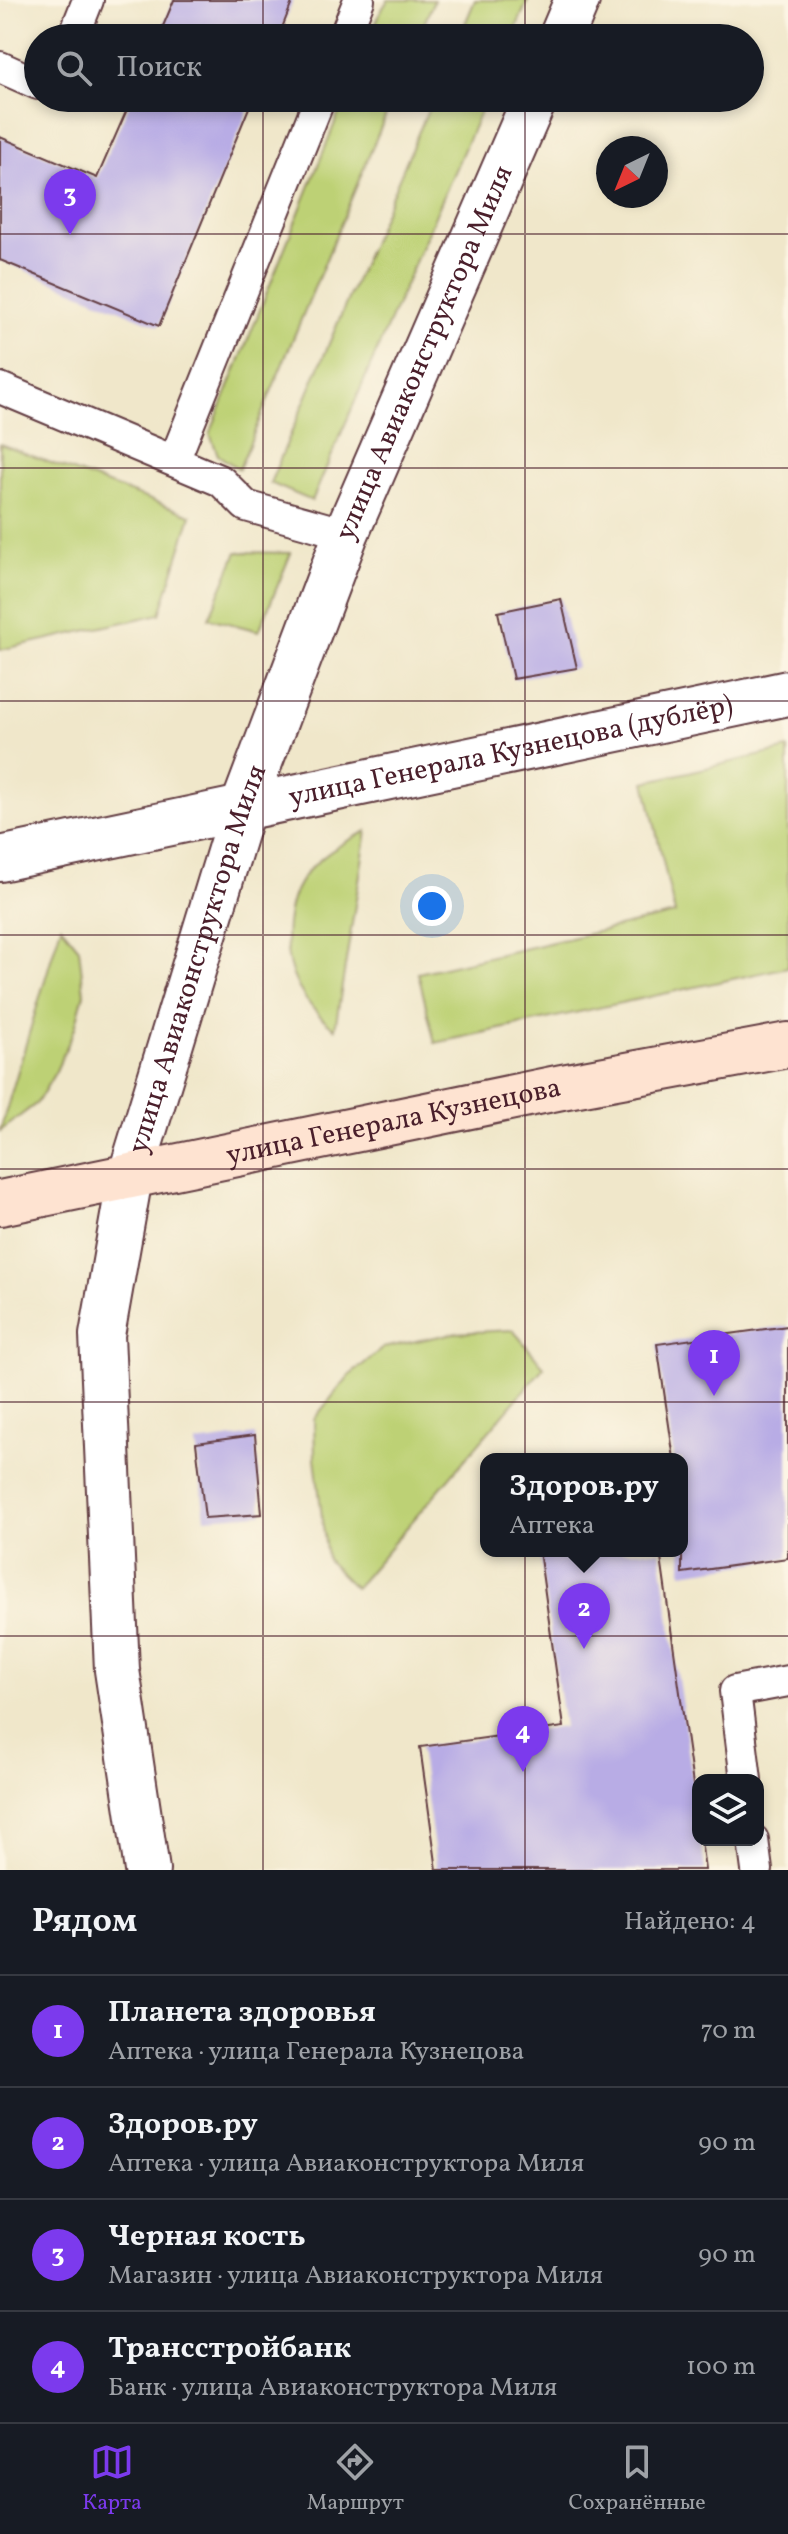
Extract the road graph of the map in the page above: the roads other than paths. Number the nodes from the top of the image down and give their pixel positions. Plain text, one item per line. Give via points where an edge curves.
1 (88, 0) edge
2 (359, 0) edge
3 (79, 24) edge
4 (350, 24) edge
5 (0, 67) edge
6 (24, 78) edge
7 (314, 112) edge
8 (529, 112) edge
9 (0, 388) edge
10 (174, 461) junction
11 (346, 534) junction
12 (788, 693) edge
13 (243, 807) junction
14 (0, 859) edge
15 (788, 1045) edge
16 (130, 1177) junction
17 (0, 1203) edge
18 (788, 1681) edge
19 (745, 1774) edge
20 (754, 1846) edge
21 (147, 1870) edge
22 (757, 1870) edge

1 - 3 lane
2 - 4 lane
5 - 6 lane
7 - 10 lane
8 - 11 street, улица Авиаконструктора Миля
9 - 10 lane
10 - 11 lane via 221,481 246,506
11 - 13 street, улица Авиаконструктора Миля
12 - 13 street, улица Генерала Кузнецова (дублёр)
13 - 14 street, улица Генерала Кузнецова (дублёр)
13 - 16 street, улица Авиаконструктора Миля
15 - 16 main road, улица Генерала Кузнецова
16 - 17 main road, улица Генерала Кузнецова
16 - 21 street, улица Авиаконструктора Миля via 102,1335 117,1670
18 - 19 lane via 735,1691
20 - 22 lane

